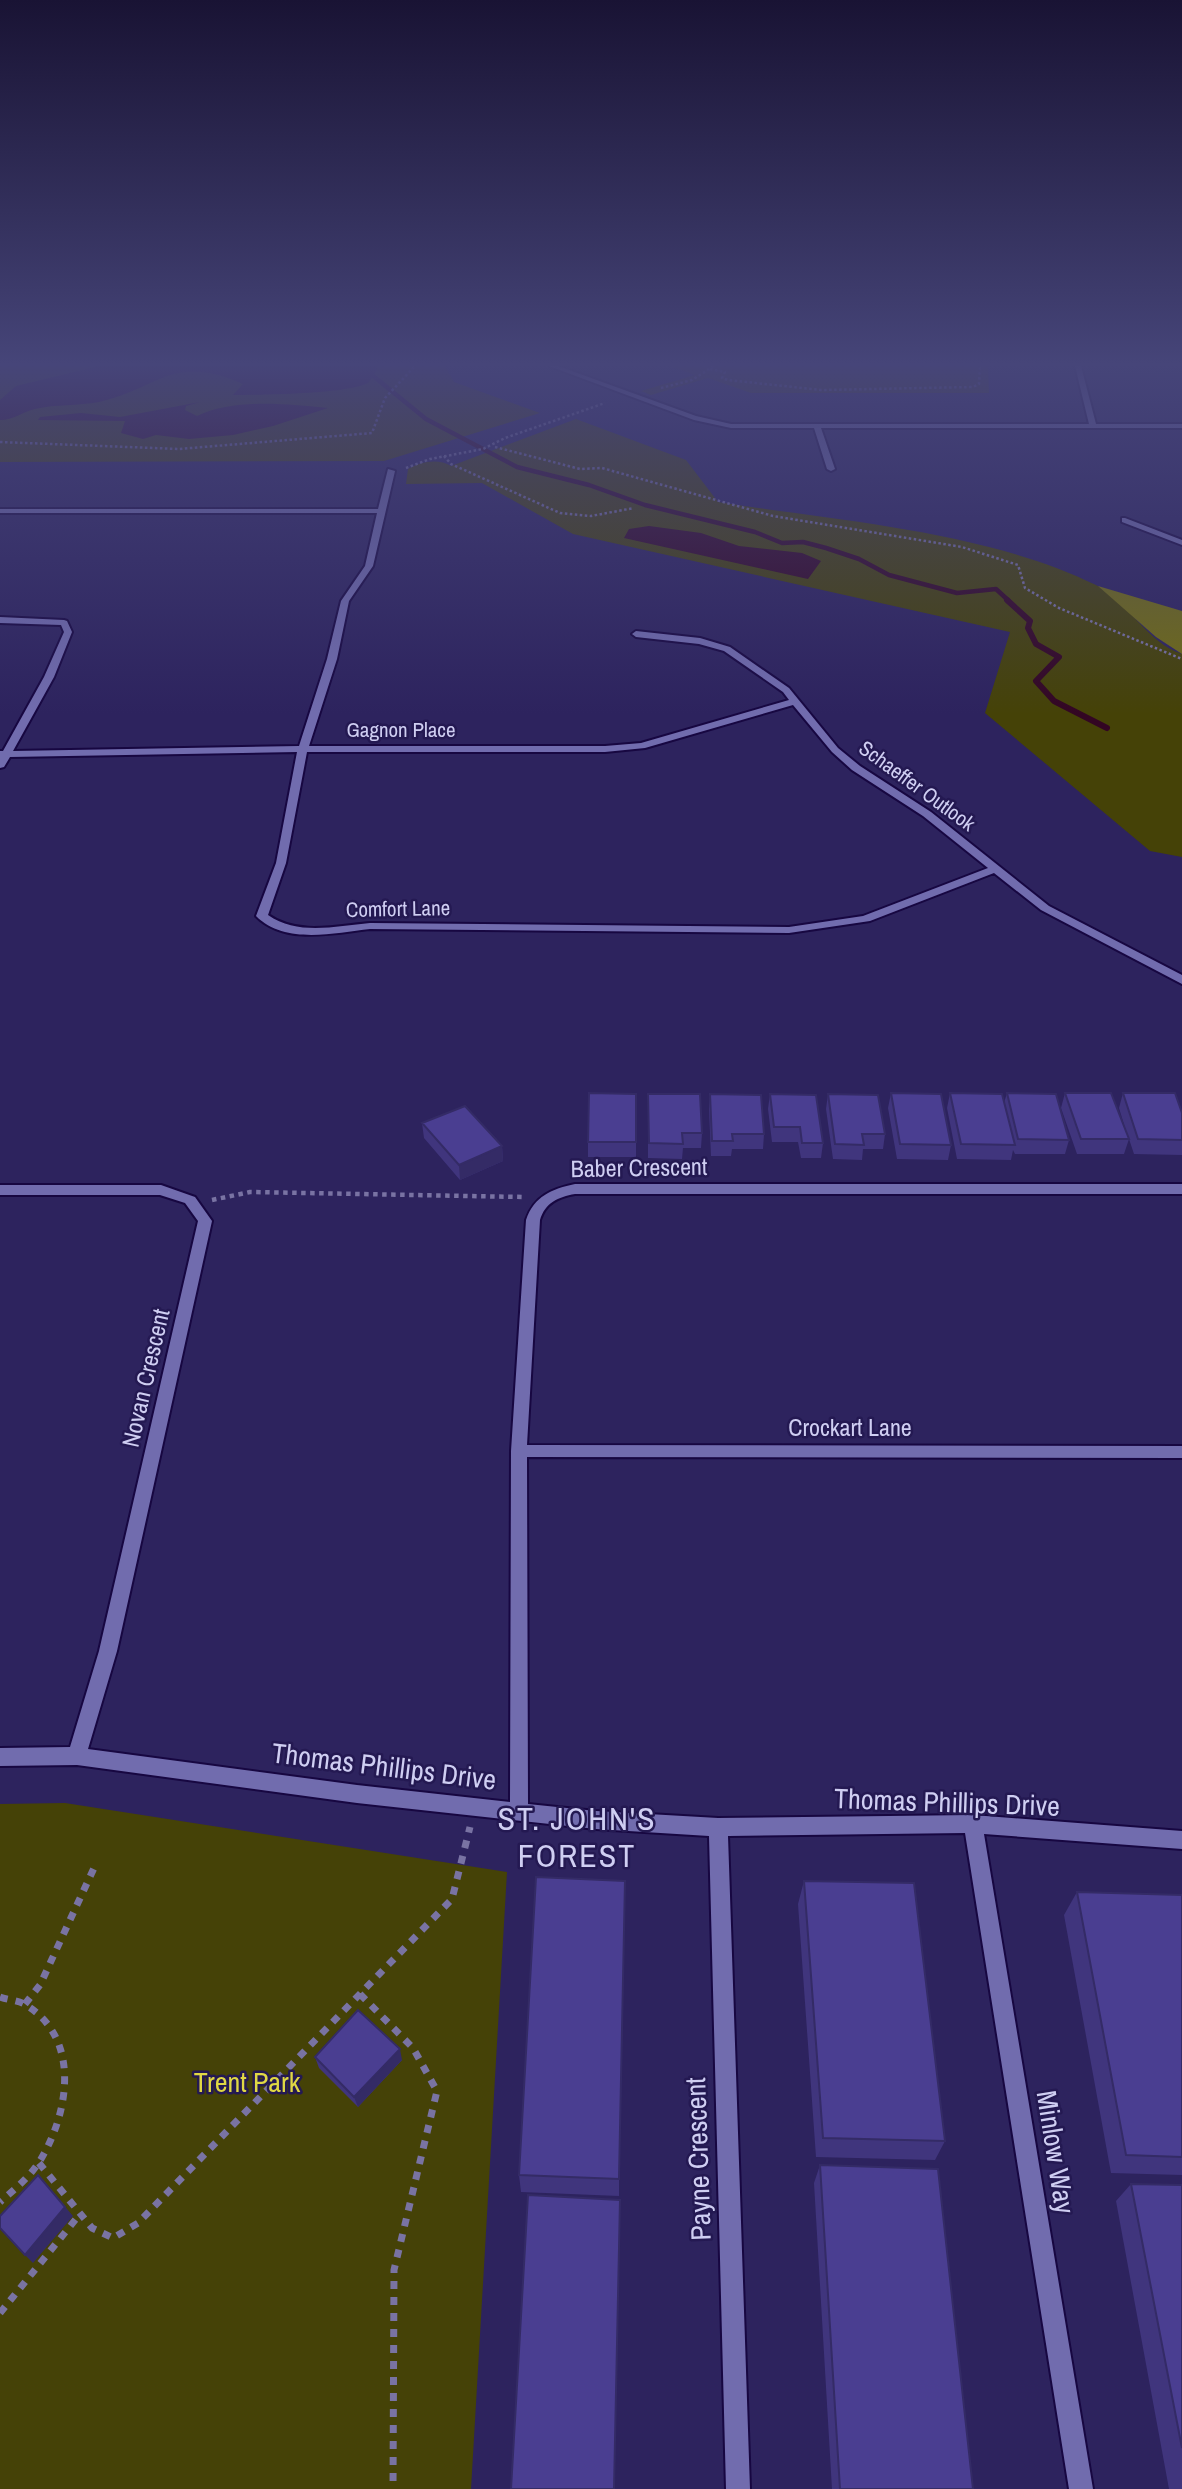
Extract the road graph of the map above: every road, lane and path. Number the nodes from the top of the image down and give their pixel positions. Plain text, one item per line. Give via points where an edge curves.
1 (388, 482) edge
2 (491, 482) edge
3 (652, 482) edge
4 (634, 508) dead end
5 (0, 511) edge
6 (381, 511) junction
7 (1125, 520) dead end
8 (1182, 543) edge
9 (0, 620) edge
10 (636, 634) dead end
11 (1182, 659) edge
12 (796, 701) junction
13 (303, 749) junction
14 (2, 754) edge
15 (0, 765) edge
16 (995, 869) junction
17 (1182, 980) edge
18 (0, 1189) edge
19 (1182, 1189) edge
20 (550, 1196) junction
21 (194, 1203) junction
22 (519, 1451) junction
23 (1182, 1452) edge
24 (77, 1756) junction
25 (0, 1757) edge
26 (475, 1805) junction
27 (519, 1810) junction
28 (973, 1825) junction
29 (718, 1827) junction
30 (1182, 1840) edge
31 (94, 1868) dead end
32 (360, 1994) junction
33 (0, 1997) edge
34 (25, 2004) junction
35 (39, 2163) junction
36 (0, 2202) edge
37 (80, 2214) junction
38 (0, 2313) edge
39 (393, 2489) edge
40 (738, 2489) edge
41 (1081, 2489) edge

1 - 6 street, Comfort Lane
2 - 4 path via 560,513 592,516
3 - 11 path via 773,516 962,547 1017,565 1025,588 1059,608
5 - 6 street
6 - 13 street, Comfort Lane via 369,566 345,601
7 - 8 street
9 - 14 street via 64,623 68,632 49,677
10 - 12 street, Schaeffer Outlook via 700,641 727,649
12 - 13 street, Gagnon Place via 630,747 566,751
12 - 16 street, Schaeffer Outlook via 835,750 856,768 927,814
13 - 14 street, Gagnon Place
13 - 16 street, Comfort Lane via 281,863 262,916 270,924 290,930 370,926 789,930 866,919
14 - 15 street
16 - 17 street, Schaeffer Outlook via 1045,908
18 - 21 street via 161,1190
19 - 20 street, Baber Crescent via 575,1189
20 - 21 path via 250,1192
20 - 22 street, Baber Crescent via 538,1207 534,1220
21 - 24 street, Novan Crescent via 205,1221 108,1651
22 - 23 street, Crockart Lane
22 - 27 street, Baber Crescent
24 - 25 street, Thomas Phillips Drive
24 - 26 street, Thomas Phillips Drive via 357,1794
26 - 27 street, Thomas Phillips Drive
26 - 32 path via 452,1899
27 - 29 street, Thomas Phillips Drive
28 - 29 street, Thomas Phillips Drive
28 - 30 street, Thomas Phillips Drive
28 - 41 street, Minlow Way
29 - 40 street, Payne Crescent
31 - 34 path via 40,1985
32 - 37 path via 138,2223 113,2238 92,2228
32 - 39 path via 413,2048 437,2091 394,2270
33 - 34 path
34 - 35 path via 48,2024 63,2053 66,2088 58,2126
35 - 36 path
35 - 37 path
37 - 38 path

